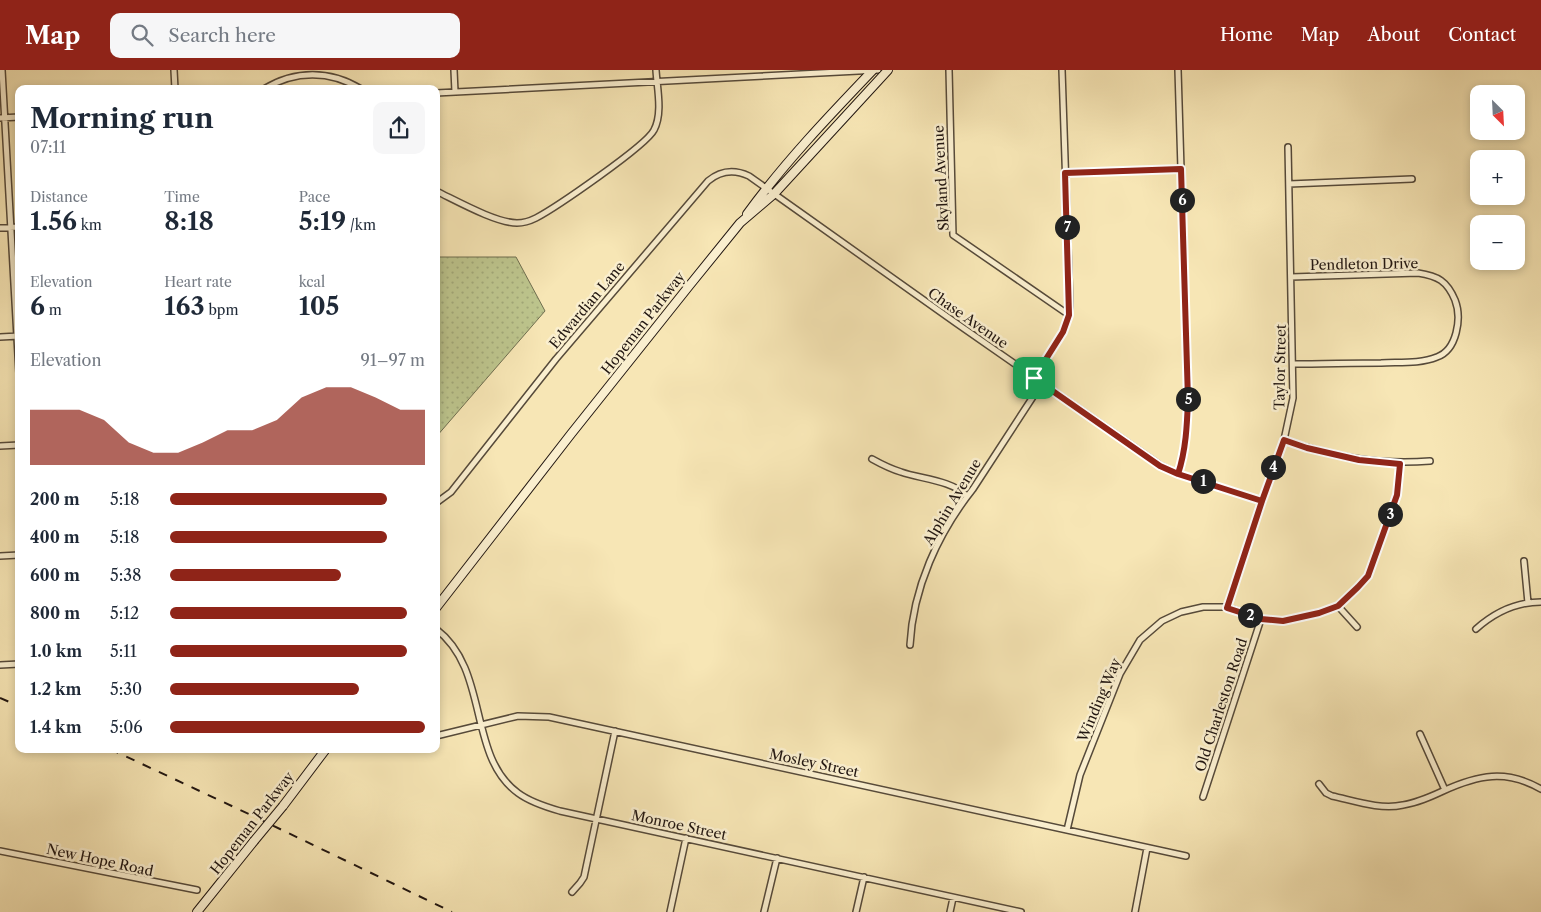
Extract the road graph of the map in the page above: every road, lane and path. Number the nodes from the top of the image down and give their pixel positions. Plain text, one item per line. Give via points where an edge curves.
1 (2, 70) edge
2 (174, 70) edge
3 (454, 70) edge
4 (656, 70) edge
5 (873, 70) edge
6 (878, 70) edge
7 (888, 70) edge
8 (949, 70) edge
9 (1062, 70) edge
10 (1178, 70) edge
11 (303, 72) edge
12 (657, 82) junction
13 (175, 85) edge
14 (271, 85) edge
15 (352, 85) edge
16 (455, 92) junction
17 (440, 93) edge
18 (15, 117) edge
19 (2, 118) edge
20 (1288, 147) dead end
21 (1181, 169) junction
22 (1065, 173) junction
23 (1412, 179) dead end
24 (1289, 184) junction
25 (766, 188) junction
26 (440, 194) edge
27 (774, 194) junction
28 (740, 223) junction
29 (10, 227) junction
30 (15, 227) edge
31 (0, 228) edge
32 (1291, 277) junction
33 (15, 295) edge
34 (1069, 315) junction
35 (15, 336) edge
36 (0, 337) edge
37 (1293, 364) junction
38 (1034, 378) junction
39 (1042, 383) junction
40 (1284, 440) junction
41 (15, 445) edge
42 (0, 446) edge
43 (872, 459) dead end
44 (1430, 461) dead end
45 (1400, 464) junction
46 (1178, 474) junction
47 (967, 496) junction
48 (440, 500) edge
49 (1262, 501) junction
50 (15, 555) edge
51 (0, 556) edge
52 (1524, 561) dead end
53 (1541, 602) edge
54 (440, 603) edge
55 (1528, 603) junction
56 (1338, 606) junction
57 (1227, 608) junction
58 (1261, 619) junction
59 (1357, 627) dead end
60 (1476, 629) dead end
61 (440, 632) edge
62 (910, 645) dead end
63 (15, 664) edge
64 (0, 666) edge
65 (482, 724) junction
66 (615, 731) junction
67 (1420, 734) dead end
68 (440, 735) edge
69 (323, 753) edge
70 (1319, 784) dead end
71 (1541, 789) edge
72 (1445, 790) junction
73 (1203, 797) dead end
74 (596, 818) junction
75 (1067, 830) junction
76 (686, 838) junction
77 (1147, 848) junction
78 (0, 851) edge
79 (1186, 856) dead end
80 (777, 858) junction
81 (864, 878) junction
82 (197, 890) dead end
83 (572, 892) dead end
84 (953, 898) junction
85 (197, 912) edge
86 (670, 912) edge
87 (764, 912) edge
88 (856, 912) edge
89 (950, 912) edge
90 (1021, 912) edge
91 (1135, 912) edge

1 - 19 street
2 - 13 street
3 - 16 street
4 - 12 street
5 - 6 street
5 - 12 street
5 - 25 main road
7 - 27 main road, Hopeman Parkway
8 - 34 street, Skyland Avenue via 953,235
9 - 22 street
10 - 21 street
11 - 14 street
11 - 15 street via 333,76
12 - 16 street
12 - 26 street via 657,121 650,137 545,213 526,222 510,222
16 - 17 street
18 - 19 street
19 - 29 street
20 - 24 street, Taylor Street
21 - 22 street
21 - 46 street via 1188,400 1187,430
22 - 34 street
23 - 24 street
24 - 32 street, Taylor Street
25 - 27 street, Edwardian Lane
25 - 28 main road
25 - 48 street, Edwardian Lane via 738,172 721,173 708,182 556,359 451,492
27 - 28 main road, Hopeman Parkway
27 - 38 street, Chase Avenue
28 - 54 main road, Hopeman Parkway
29 - 30 street
29 - 31 street
29 - 33 street
32 - 37 street, Taylor Street
32 - 37 street, Pendleton Drive via 1435,275 1447,286 1458,316 1456,335 1448,350 1438,357 1412,362
34 - 38 street via 1063,332
35 - 36 street
37 - 40 street, Taylor Street via 1293,398
38 - 39 street, Chase Avenue
39 - 46 street, Chase Avenue via 1146,457
39 - 47 street, Alphin Avenue
40 - 45 street via 1359,460
40 - 49 street, Taylor Street
41 - 42 street
43 - 47 street via 961,490
44 - 45 street
45 - 56 street, Winding Way via 1397,495 1368,576
46 - 49 street, Chase Avenue
47 - 62 street, Alphin Avenue via 941,537 928,567 914,614
49 - 57 street, Taylor Street
50 - 51 street
52 - 55 street
53 - 55 street
55 - 60 street via 1492,616
56 - 58 street, Winding Way via 1283,621
56 - 59 street
57 - 58 street, Winding Way
57 - 75 street, Winding Way via 1203,607 1181,612 1162,621 1140,640 1120,674 1080,775
58 - 73 street, Old Charleston Road
61 - 65 street, Monroe Street via 450,641 465,665
63 - 64 street
65 - 66 street, Mosley Street via 539,715
65 - 68 street, Mosley Street
65 - 74 street, Monroe Street via 497,770 516,793 548,807
66 - 74 street
66 - 75 street, Mosley Street
67 - 72 street
69 - 85 main road, Hopeman Parkway, bridge
70 - 72 street via 1332,796 1382,806 1403,806
71 - 72 street via 1521,780 1495,776 1471,779
74 - 76 street, Monroe Street
74 - 83 street via 584,877
75 - 77 street, Mosley Street
76 - 80 street, Monroe Street
76 - 86 street
77 - 79 street, Mosley Street
77 - 91 street
78 - 82 street, New Hope Road
80 - 81 street, Monroe Street
80 - 87 street
81 - 84 street, Monroe Street
81 - 88 street
84 - 89 street
84 - 90 street, Monroe Street

